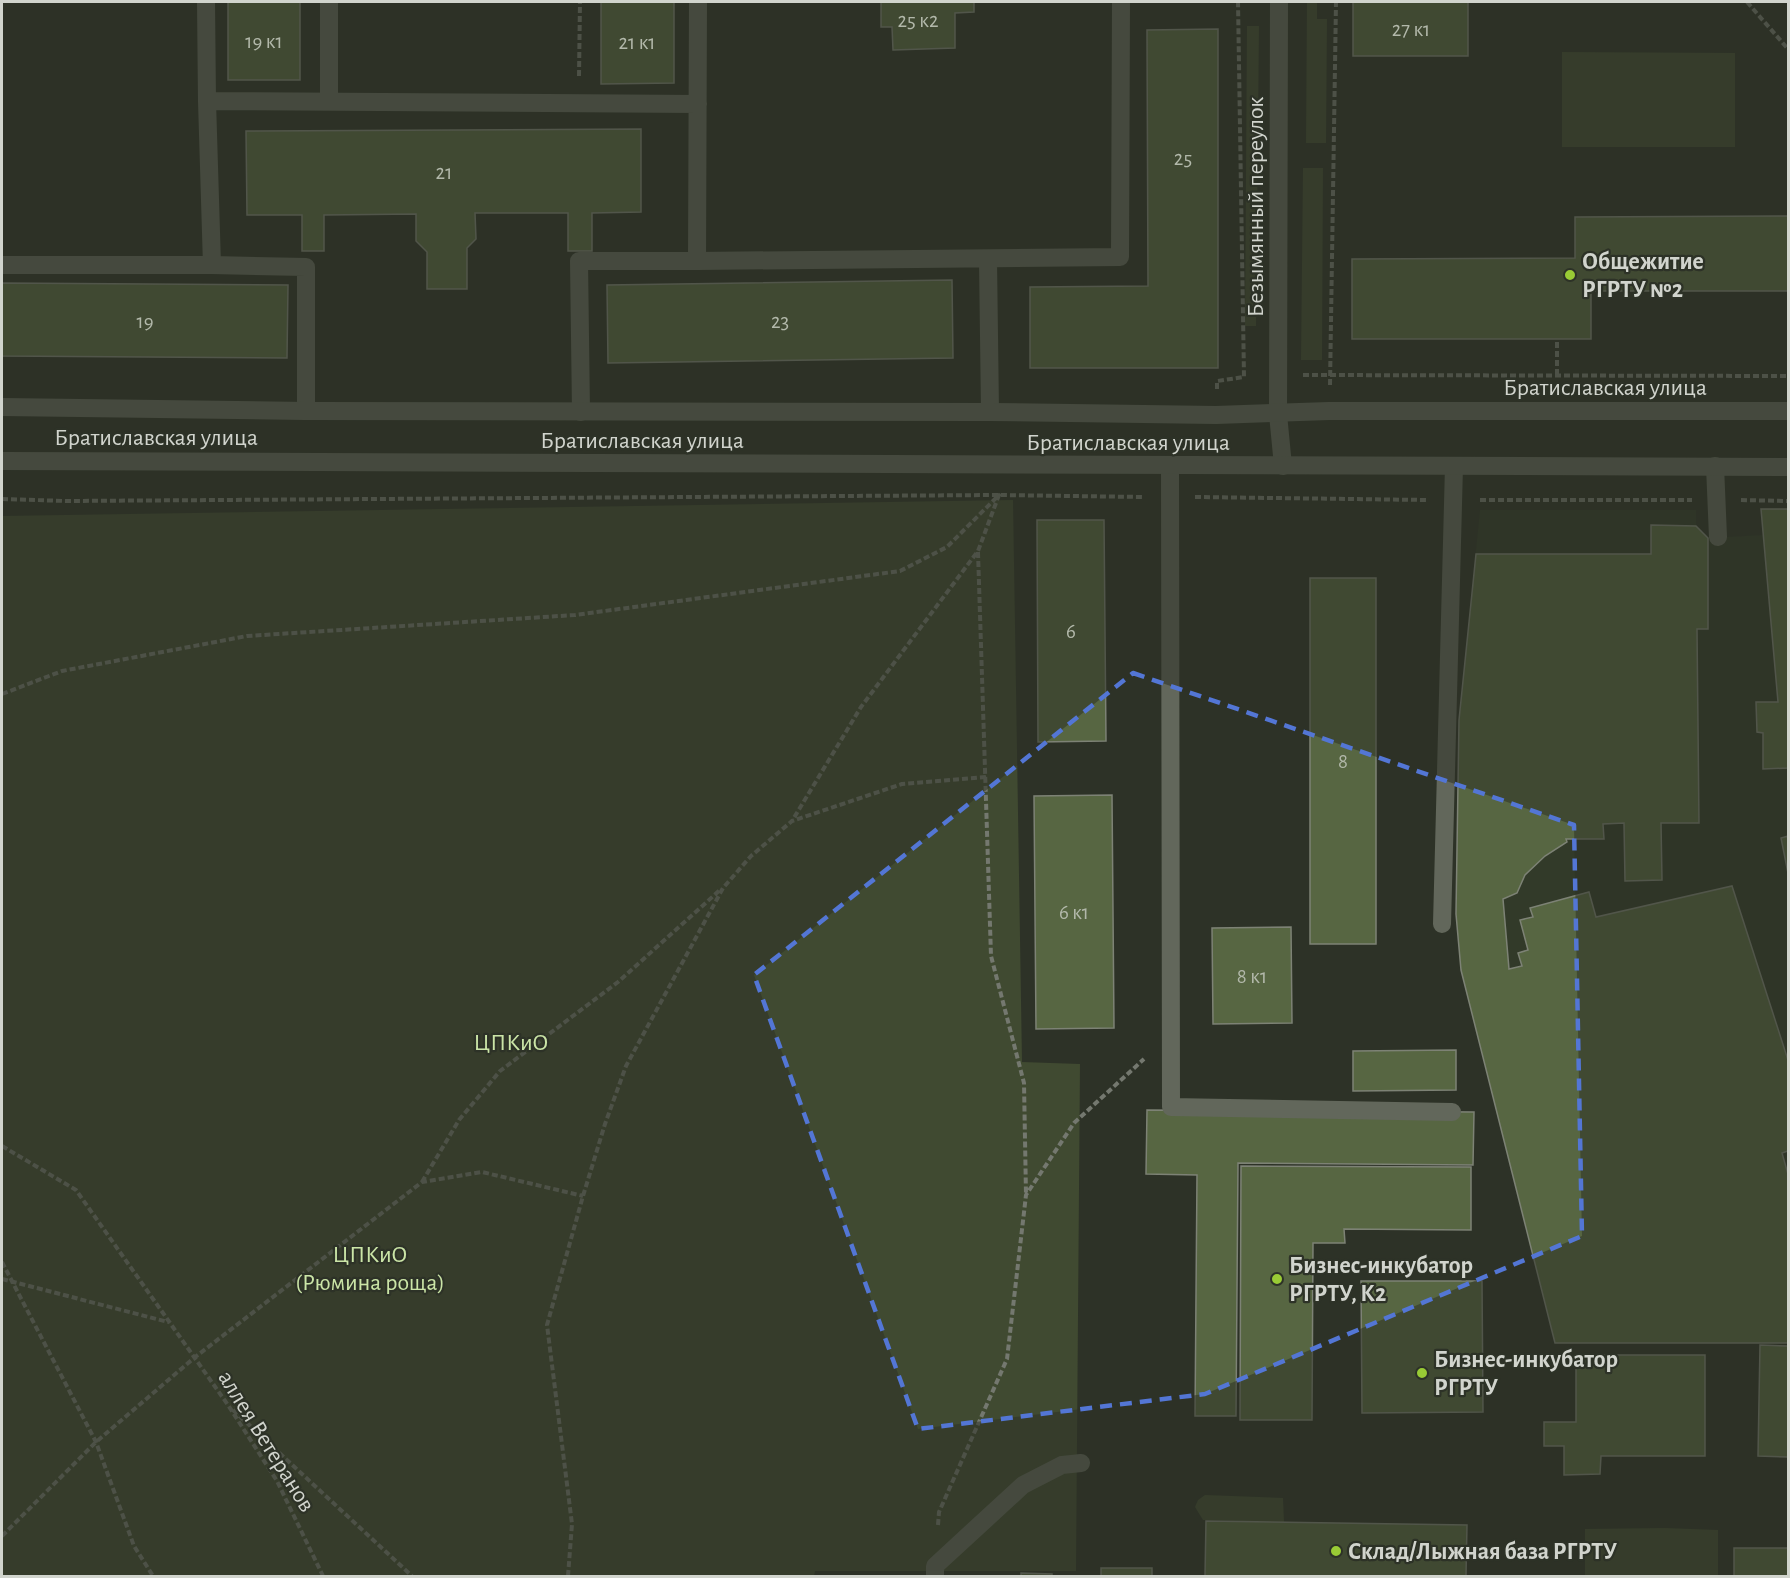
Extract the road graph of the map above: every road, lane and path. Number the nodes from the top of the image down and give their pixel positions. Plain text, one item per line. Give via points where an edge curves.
1 (206, 2) edge
2 (329, 2) edge
3 (580, 2) edge
4 (698, 2) edge
5 (1121, 2) edge
6 (1238, 2) edge
7 (1279, 2) edge
8 (1336, 2) edge
9 (1748, 2) edge
10 (1788, 49) edge
11 (207, 101) junction
12 (329, 101) junction
13 (579, 103) junction
14 (698, 104) junction
15 (988, 260) junction
16 (697, 261) junction
17 (2, 265) edge
18 (212, 265) junction
19 (1557, 339) dead end
20 (1330, 375) junction
21 (1557, 375) junction
22 (1279, 376) junction
23 (1788, 376) edge
24 (1244, 377) junction
25 (2, 407) edge
26 (306, 411) junction
27 (1329, 411) junction
28 (1788, 411) edge
29 (581, 412) junction
30 (990, 412) junction
31 (1278, 414) junction
32 (1216, 415) junction
33 (2, 461) edge
34 (1170, 466) junction
35 (1220, 466) junction
36 (1283, 466) junction
37 (1328, 466) junction
38 (1454, 466) junction
39 (1715, 466) junction
40 (1788, 467) edge
41 (999, 495) junction
42 (1170, 497) junction
43 (1224, 497) junction
44 (2, 499) edge
45 (1328, 499) junction
46 (1453, 500) junction
47 (1716, 500) junction
48 (1788, 501) edge
49 (1718, 537) dead end
50 (978, 551) junction
51 (2, 694) edge
52 (986, 777) junction
53 (792, 821) junction
54 (723, 888) junction
55 (1442, 924) dead end
56 (1171, 1034) junction
57 (1452, 1112) dead end
58 (2, 1146) edge
59 (422, 1182) junction
60 (1026, 1195) junction
61 (583, 1196) junction
62 (2, 1262) edge
63 (2, 1279) edge
64 (11, 1280) junction
65 (169, 1322) junction
66 (194, 1358) junction
67 (228, 1405) junction
68 (96, 1442) junction
69 (1081, 1463) dead end
70 (2, 1536) edge
71 (935, 1571) edge
72 (153, 1576) edge
73 (323, 1576) edge
74 (412, 1576) edge
75 (567, 1576) edge

1 - 11 street
2 - 12 street
3 - 13 path
4 - 14 street
5 - 15 street via 1120,257
6 - 24 path
7 - 22 street, Безымянный переулок
8 - 20 path
9 - 10 path
11 - 12 street
11 - 18 street
12 - 13 street
13 - 14 street
14 - 16 street
15 - 16 street
15 - 30 street
16 - 29 street via 579,261
17 - 18 street
18 - 26 street via 306,267
19 - 21 path
20 - 21 path
20 - 22 path
20 - 27 path
21 - 23 path
22 - 24 path
22 - 31 street, Безымянный переулок
24 - 32 path via 1217,381
25 - 26 street, Братиславская улица
26 - 29 street, Братиславская улица
27 - 28 street, Братиславская улица
27 - 31 street, Братиславская улица
29 - 30 street, Братиславская улица
30 - 32 street, Братиславская улица
31 - 32 street, Братиславская улица
31 - 36 street
33 - 34 street, Братиславская улица
34 - 35 street, Братиславская улица
34 - 42 street
35 - 36 street, Братиславская улица
35 - 43 path
36 - 37 street, Братиславская улица
37 - 38 street, Братиславская улица
37 - 45 path
38 - 39 street, Братиславская улица
38 - 46 street
39 - 40 street, Братиславская улица
39 - 47 street
41 - 42 path
41 - 44 path
41 - 50 path
41 - 51 path via 947,547 900,571 575,615 247,636 62,671
42 - 43 path
42 - 56 street
43 - 45 path
45 - 46 path
46 - 47 path
46 - 55 street
47 - 48 path
47 - 49 street
50 - 52 path
50 - 53 path via 861,707
52 - 53 path via 902,784
52 - 60 path via 991,956 1024,1083
53 - 54 path via 751,856
54 - 59 path via 618,982 500,1071 459,1120
54 - 61 path via 626,1066
56 - 57 street via 1171,1107
56 - 60 path via 1074,1123
58 - 65 path, аллея Ветеранов via 76,1190
59 - 61 path via 482,1172
59 - 66 path
60 - 71 path via 1007,1359 939,1512
61 - 75 path via 547,1325 572,1524
62 - 64 path
63 - 64 path
64 - 65 path
64 - 68 path
65 - 66 path, аллея Ветеранов
66 - 67 path, аллея Ветеранов
66 - 68 path
67 - 73 path, аллея Ветеранов via 277,1481
67 - 74 path
68 - 70 path
68 - 72 path via 134,1546
69 - 71 street via 1062,1465 1023,1485

